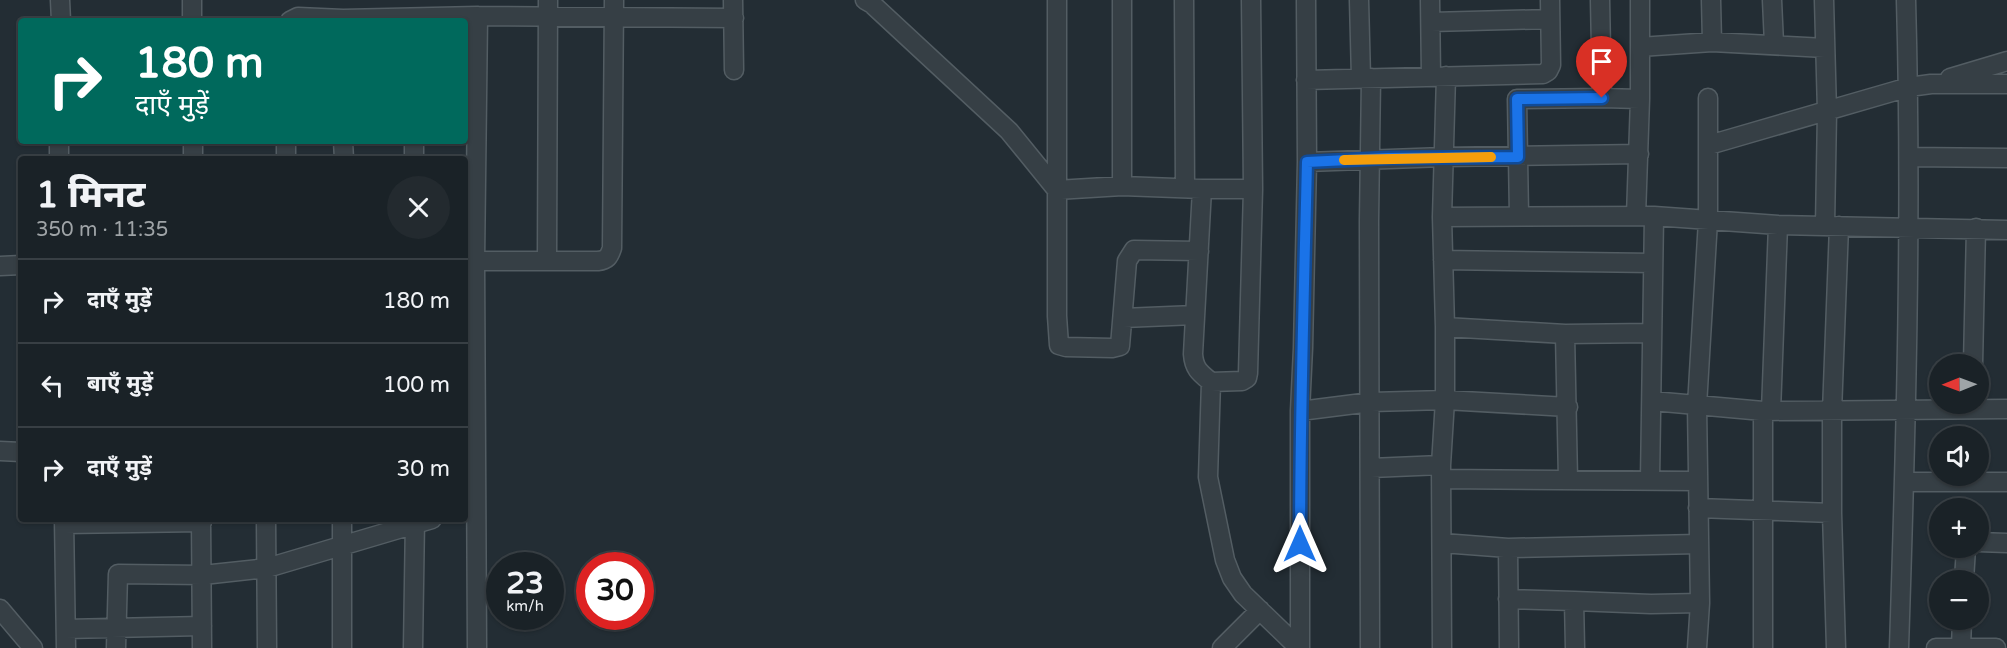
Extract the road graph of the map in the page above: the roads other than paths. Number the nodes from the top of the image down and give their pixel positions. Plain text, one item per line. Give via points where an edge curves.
1 (60, 0) edge
2 (192, 0) edge
3 (865, 0) edge
4 (1057, 0) edge
5 (1122, 0) edge
6 (1184, 0) edge
7 (1251, 0) edge
8 (1306, 0) edge
9 (1359, 0) edge
10 (1430, 0) edge
11 (1550, 0) edge
12 (1600, 0) edge
13 (1640, 0) edge
14 (1711, 0) edge
15 (1772, 0) edge
16 (1824, 0) edge
17 (1906, 0) edge
18 (548, 9) edge
19 (614, 9) edge
20 (675, 9) edge
21 (734, 9) edge
22 (478, 16) junction
23 (61, 18) edge
24 (192, 18) edge
25 (296, 18) edge
26 (313, 18) edge
27 (437, 18) edge
28 (1550, 19) junction
29 (1431, 22) junction
30 (1712, 42) junction
31 (1774, 44) junction
32 (1640, 47) junction
33 (1825, 48) junction
34 (2007, 61) edge
35 (734, 70) dead end
36 (1515, 75) junction
37 (1438, 76) junction
38 (1366, 78) junction
39 (1306, 80) junction
40 (1931, 84) junction
41 (2007, 84) edge
42 (1909, 87) junction
43 (1602, 98) junction
44 (1517, 99) junction
45 (1640, 99) junction
46 (1708, 99) dead end
47 (1827, 112) junction
48 (1708, 145) junction
49 (1639, 154) junction
50 (1444, 157) junction
51 (1518, 157) junction
52 (1910, 157) junction
53 (1370, 158) junction
54 (2007, 158) edge
55 (1307, 162) junction
56 (1122, 186) junction
57 (1193, 189) junction
58 (1253, 189) junction
59 (1057, 190) junction
60 (1519, 216) junction
61 (1645, 216) junction
62 (1442, 217) junction
63 (1708, 220) junction
64 (1778, 225) junction
65 (1832, 226) junction
66 (1908, 228) junction
67 (1976, 228) junction
68 (2007, 230) edge
69 (1199, 251) junction
70 (547, 260) junction
71 (1443, 260) junction
72 (470, 261) edge
73 (1653, 263) junction
74 (18, 265) edge
75 (0, 266) edge
76 (1196, 315) junction
77 (1123, 318) junction
78 (1444, 327) junction
79 (1652, 333) junction
80 (1565, 334) junction
81 (1973, 354) edge
82 (1211, 382) junction
83 (1445, 400) junction
84 (1652, 401) junction
85 (1371, 402) junction
86 (1568, 406) junction
87 (1697, 406) junction
88 (1989, 407) edge
89 (1929, 409) edge
90 (2007, 409) edge
91 (1907, 410) junction
92 (1300, 411) junction
93 (1767, 411) junction
94 (1832, 412) junction
95 (471, 439) edge
96 (0, 451) edge
97 (18, 452) edge
98 (1371, 468) junction
99 (1442, 472) junction
100 (1568, 480) junction
101 (1650, 480) junction
102 (1698, 481) junction
103 (1904, 482) junction
104 (2007, 482) edge
105 (471, 506) edge
106 (1698, 508) junction
107 (1763, 510) junction
108 (1832, 513) junction
109 (64, 522) edge
110 (202, 522) edge
111 (266, 522) edge
112 (342, 522) edge
113 (418, 522) edge
114 (421, 522) edge
115 (1442, 543) junction
116 (1989, 543) edge
117 (2007, 543) edge
118 (343, 544) junction
119 (1699, 544) junction
120 (1508, 548) junction
121 (267, 568) junction
122 (202, 575) junction
123 (1508, 599) junction
124 (1574, 601) junction
125 (1700, 603) junction
126 (0, 609) edge
127 (1260, 610) junction
128 (202, 626) junction
129 (116, 627) junction
130 (66, 629) junction
131 (1958, 630) edge
132 (1950, 647) edge
133 (33, 648) edge
134 (66, 648) edge
135 (116, 648) edge
136 (202, 648) edge
137 (267, 648) edge
138 (342, 648) edge
139 (413, 648) edge
140 (477, 648) edge
141 (1222, 648) edge
142 (1300, 648) edge
143 (1370, 648) edge
144 (1442, 648) edge
145 (1509, 648) edge
146 (1575, 648) edge
147 (1697, 648) edge
148 (1762, 648) edge
149 (1836, 648) edge
150 (1899, 648) edge
151 (1936, 648) edge
152 (1996, 648) edge

1 - 23 street
2 - 24 street
3 - 59 street via 993,115
4 - 59 street
5 - 56 street
6 - 57 street
7 - 58 street
8 - 39 street
9 - 38 street
10 - 29 street
11 - 28 street
12 - 43 street
13 - 32 street
14 - 30 street
15 - 31 street
16 - 33 street
17 - 42 street
18 - 19 street
18 - 22 street
18 - 70 street
19 - 20 street
19 - 70 street via 610,256 605,260
20 - 21 street
21 - 35 street
22 - 27 street
22 - 72 street
25 - 26 street
28 - 29 street
28 - 36 street via 1548,71
29 - 37 street
30 - 31 street
30 - 32 street
31 - 33 street
32 - 45 street
33 - 47 street
34 - 40 street
36 - 37 street
36 - 44 street
37 - 38 street
37 - 50 street
38 - 39 street
38 - 53 street
39 - 55 street
40 - 41 street
40 - 42 street
42 - 47 street
42 - 52 street
43 - 44 street
43 - 45 street
44 - 51 street
45 - 49 street
46 - 48 street
47 - 48 street
47 - 65 street
48 - 63 street
49 - 51 street
49 - 61 street
50 - 51 street
50 - 53 street
50 - 62 street
51 - 60 street
52 - 54 street
52 - 66 street
53 - 55 street
53 - 85 street
55 - 92 street
56 - 57 street
56 - 59 street
57 - 58 street
57 - 69 street
58 - 82 street via 1247,378
59 - 77 street via 1059,345 1117,348
60 - 61 street
60 - 62 street
61 - 63 street
61 - 73 street
62 - 71 street
63 - 64 street
63 - 87 street
64 - 65 street
64 - 93 street
65 - 66 street
65 - 94 street
66 - 67 street
66 - 91 street
67 - 68 street
67 - 81 street
69 - 76 street
69 - 77 street via 1130,253
70 - 72 street
71 - 73 street
71 - 78 street
72 - 95 street
73 - 79 street
74 - 75 street
76 - 77 street
76 - 82 street via 1194,364
78 - 80 street
78 - 83 street
79 - 80 street
79 - 84 street
80 - 86 street
82 - 127 street via 1208,477 1213,508 1232,578
83 - 85 street
83 - 86 street
83 - 99 street
84 - 87 street
84 - 101 street
85 - 92 street
85 - 98 street
86 - 100 street
87 - 93 street
87 - 102 street
88 - 90 street
89 - 91 street
91 - 94 street
91 - 103 street
92 - 142 street
93 - 94 street
93 - 107 street
94 - 108 street
95 - 105 street
96 - 97 street
98 - 99 street
98 - 143 street
99 - 100 street
99 - 115 street
100 - 101 street
101 - 102 street
102 - 106 street
103 - 104 street
103 - 150 street
105 - 140 street
106 - 107 street
106 - 119 street
107 - 108 street
107 - 148 street
108 - 149 street
109 - 130 street
110 - 122 street
111 - 121 street
112 - 118 street
113 - 118 street
114 - 139 street
115 - 120 street
115 - 144 street
116 - 117 street
118 - 121 street
118 - 138 street
119 - 120 street
119 - 125 street
120 - 123 street
121 - 122 street
121 - 137 street
122 - 128 street
122 - 129 street via 118,574
123 - 124 street
123 - 145 street
124 - 125 street
124 - 146 street
125 - 147 street
126 - 133 street
127 - 141 street
127 - 142 street
128 - 129 street
128 - 136 street
129 - 130 street
129 - 135 street
130 - 134 street
131 - 132 street
132 - 151 street
132 - 152 street

